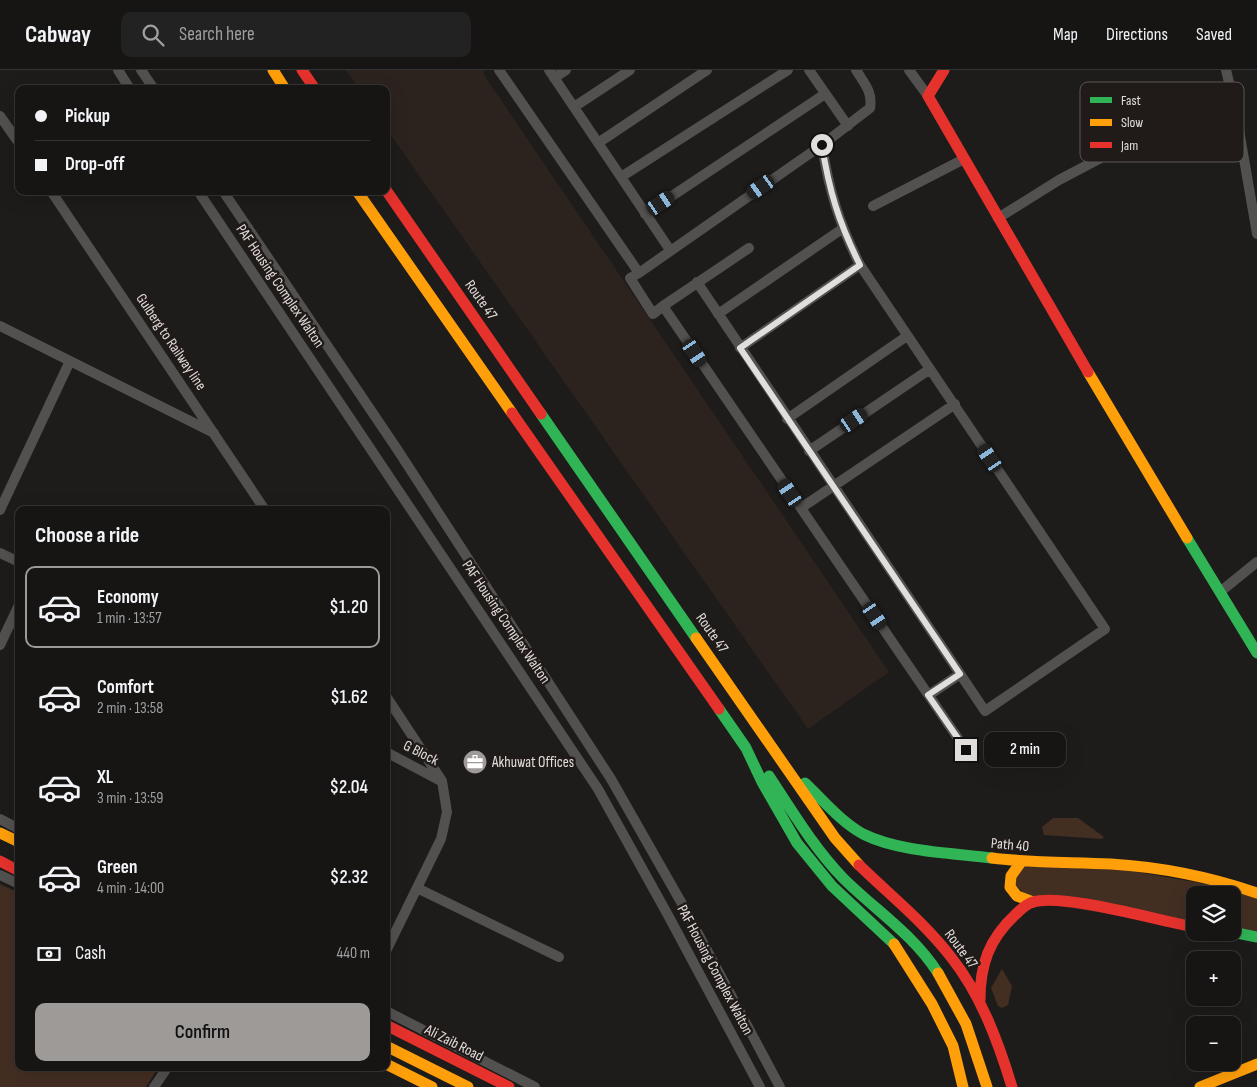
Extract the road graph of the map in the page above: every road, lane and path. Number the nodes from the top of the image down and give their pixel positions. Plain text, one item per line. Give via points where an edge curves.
1 (118, 70) edge
2 (141, 70) edge
3 (273, 70) edge
4 (302, 70) edge
5 (499, 70) edge
6 (566, 70) edge
7 (630, 70) edge
8 (707, 70) edge
9 (788, 70) edge
10 (809, 70) edge
11 (856, 70) edge
12 (909, 70) edge
13 (944, 70) edge
14 (551, 74) edge
15 (127, 85) edge
16 (151, 85) edge
17 (282, 85) edge
18 (313, 85) edge
19 (825, 94) junction
20 (928, 96) junction
21 (574, 108) junction
22 (0, 116) edge
23 (848, 126) junction
24 (15, 137) edge
25 (598, 143) junction
26 (822, 145) junction
27 (964, 159) junction
28 (1244, 159) edge
29 (1093, 162) edge
30 (621, 177) junction
31 (54, 195) edge
32 (201, 195) edge
33 (226, 195) edge
34 (360, 195) edge
35 (389, 195) edge
36 (873, 206) dead end
37 (645, 214) junction
38 (998, 218) junction
39 (842, 229) junction
40 (1257, 234) edge
41 (749, 248) dead end
42 (670, 250) junction
43 (860, 265) junction
44 (639, 273) junction
45 (697, 282) junction
46 (663, 306) junction
47 (718, 314) junction
48 (0, 326) edge
49 (907, 336) junction
50 (740, 348) junction
51 (70, 361) junction
52 (930, 369) junction
53 (955, 404) junction
54 (787, 418) junction
55 (214, 433) junction
56 (809, 451) junction
57 (833, 487) junction
58 (262, 506) edge
59 (801, 508) junction
60 (0, 510) edge
61 (0, 553) edge
62 (15, 560) edge
63 (1257, 562) edge
64 (1220, 592) junction
65 (15, 613) edge
66 (0, 645) edge
67 (1257, 653) edge
68 (960, 674) junction
69 (928, 695) junction
70 (390, 702) edge
71 (746, 748) junction
72 (966, 750) dead end
73 (390, 754) edge
74 (786, 765) junction
75 (442, 781) junction
76 (0, 820) edge
77 (15, 827) edge
78 (0, 833) edge
79 (15, 840) edge
80 (0, 861) edge
81 (1021, 862) junction
82 (15, 869) edge
83 (0, 875) edge
84 (15, 882) edge
85 (417, 888) junction
86 (1257, 893) edge
87 (1033, 902) junction
88 (1186, 925) edge
89 (1241, 934) edge
90 (1257, 937) edge
91 (390, 942) edge
92 (559, 957) dead end
93 (980, 1001) junction
94 (390, 1013) edge
95 (390, 1027) edge
96 (390, 1048) edge
97 (1257, 1064) edge
98 (390, 1066) edge
99 (165, 1071) edge
100 (420, 1084) edge
101 (154, 1087) edge
102 (432, 1087) edge
103 (468, 1087) edge
104 (509, 1087) edge
105 (535, 1087) edge
106 (760, 1087) edge
107 (780, 1087) edge
108 (963, 1087) edge
109 (987, 1087) edge
110 (1012, 1087) edge
111 (1200, 1087) edge

1 - 15 street
2 - 16 street
3 - 17 street
4 - 18 street
5 - 44 street
6 - 14 street
7 - 21 street
8 - 25 street
9 - 30 street
10 - 19 street
11 - 23 street via 872,99 870,108
12 - 20 street
13 - 20 street
14 - 21 street
19 - 23 street
19 - 37 street
20 - 27 street
21 - 25 street
22 - 24 street
23 - 26 street
25 - 30 street
26 - 39 street via 827,182
26 - 42 street
27 - 36 street
27 - 38 street
28 - 40 street
29 - 38 street
30 - 37 street
31 - 55 street, Gulberg to Railway line
32 - 106 street, PAF Housing Complex Walton via 598,790
33 - 107 street, PAF Housing Complex Walton via 397,449 612,779
34 - 71 street
35 - 74 street, Route 47
37 - 42 street
38 - 64 street
39 - 43 street
39 - 47 street
41 - 45 street
42 - 44 street
43 - 49 street
43 - 50 street
44 - 46 street via 630,278 652,314
45 - 46 street
45 - 47 street
46 - 59 street
47 - 50 street
48 - 51 street
49 - 52 street
49 - 54 street
50 - 54 street
51 - 55 street
51 - 60 street
52 - 53 street
52 - 56 street
53 - 57 street
53 - 68 street via 1106,629 985,711
54 - 56 street
55 - 58 street, Gulberg to Railway line
56 - 57 street
57 - 59 street
57 - 68 street
59 - 69 street
61 - 62 street
63 - 64 street
64 - 67 street
65 - 66 street
68 - 69 street
69 - 72 street
70 - 75 street
71 - 108 street via 762,782 811,861 845,900 895,945 932,1004 953,1046
71 - 109 street via 827,859 931,962 953,996 977,1047
73 - 75 street, G Block
74 - 81 street, Path 40 via 864,834 903,846
74 - 93 street, Route 47 via 847,854 938,941
75 - 85 street via 447,812 442,839
76 - 77 street
78 - 79 street
80 - 82 street
81 - 86 street, Path 40 via 1155,868
81 - 87 street via 1010,874 1010,890 1018,897
83 - 84 street
85 - 91 street
85 - 92 street
87 - 88 street via 1068,903
87 - 93 street via 1005,923 993,937 979,979
89 - 90 street
93 - 110 street, Route 47
94 - 105 street
95 - 104 street, Ali Zaib Road
96 - 103 street
97 - 111 street
98 - 100 street
99 - 101 street
100 - 102 street

